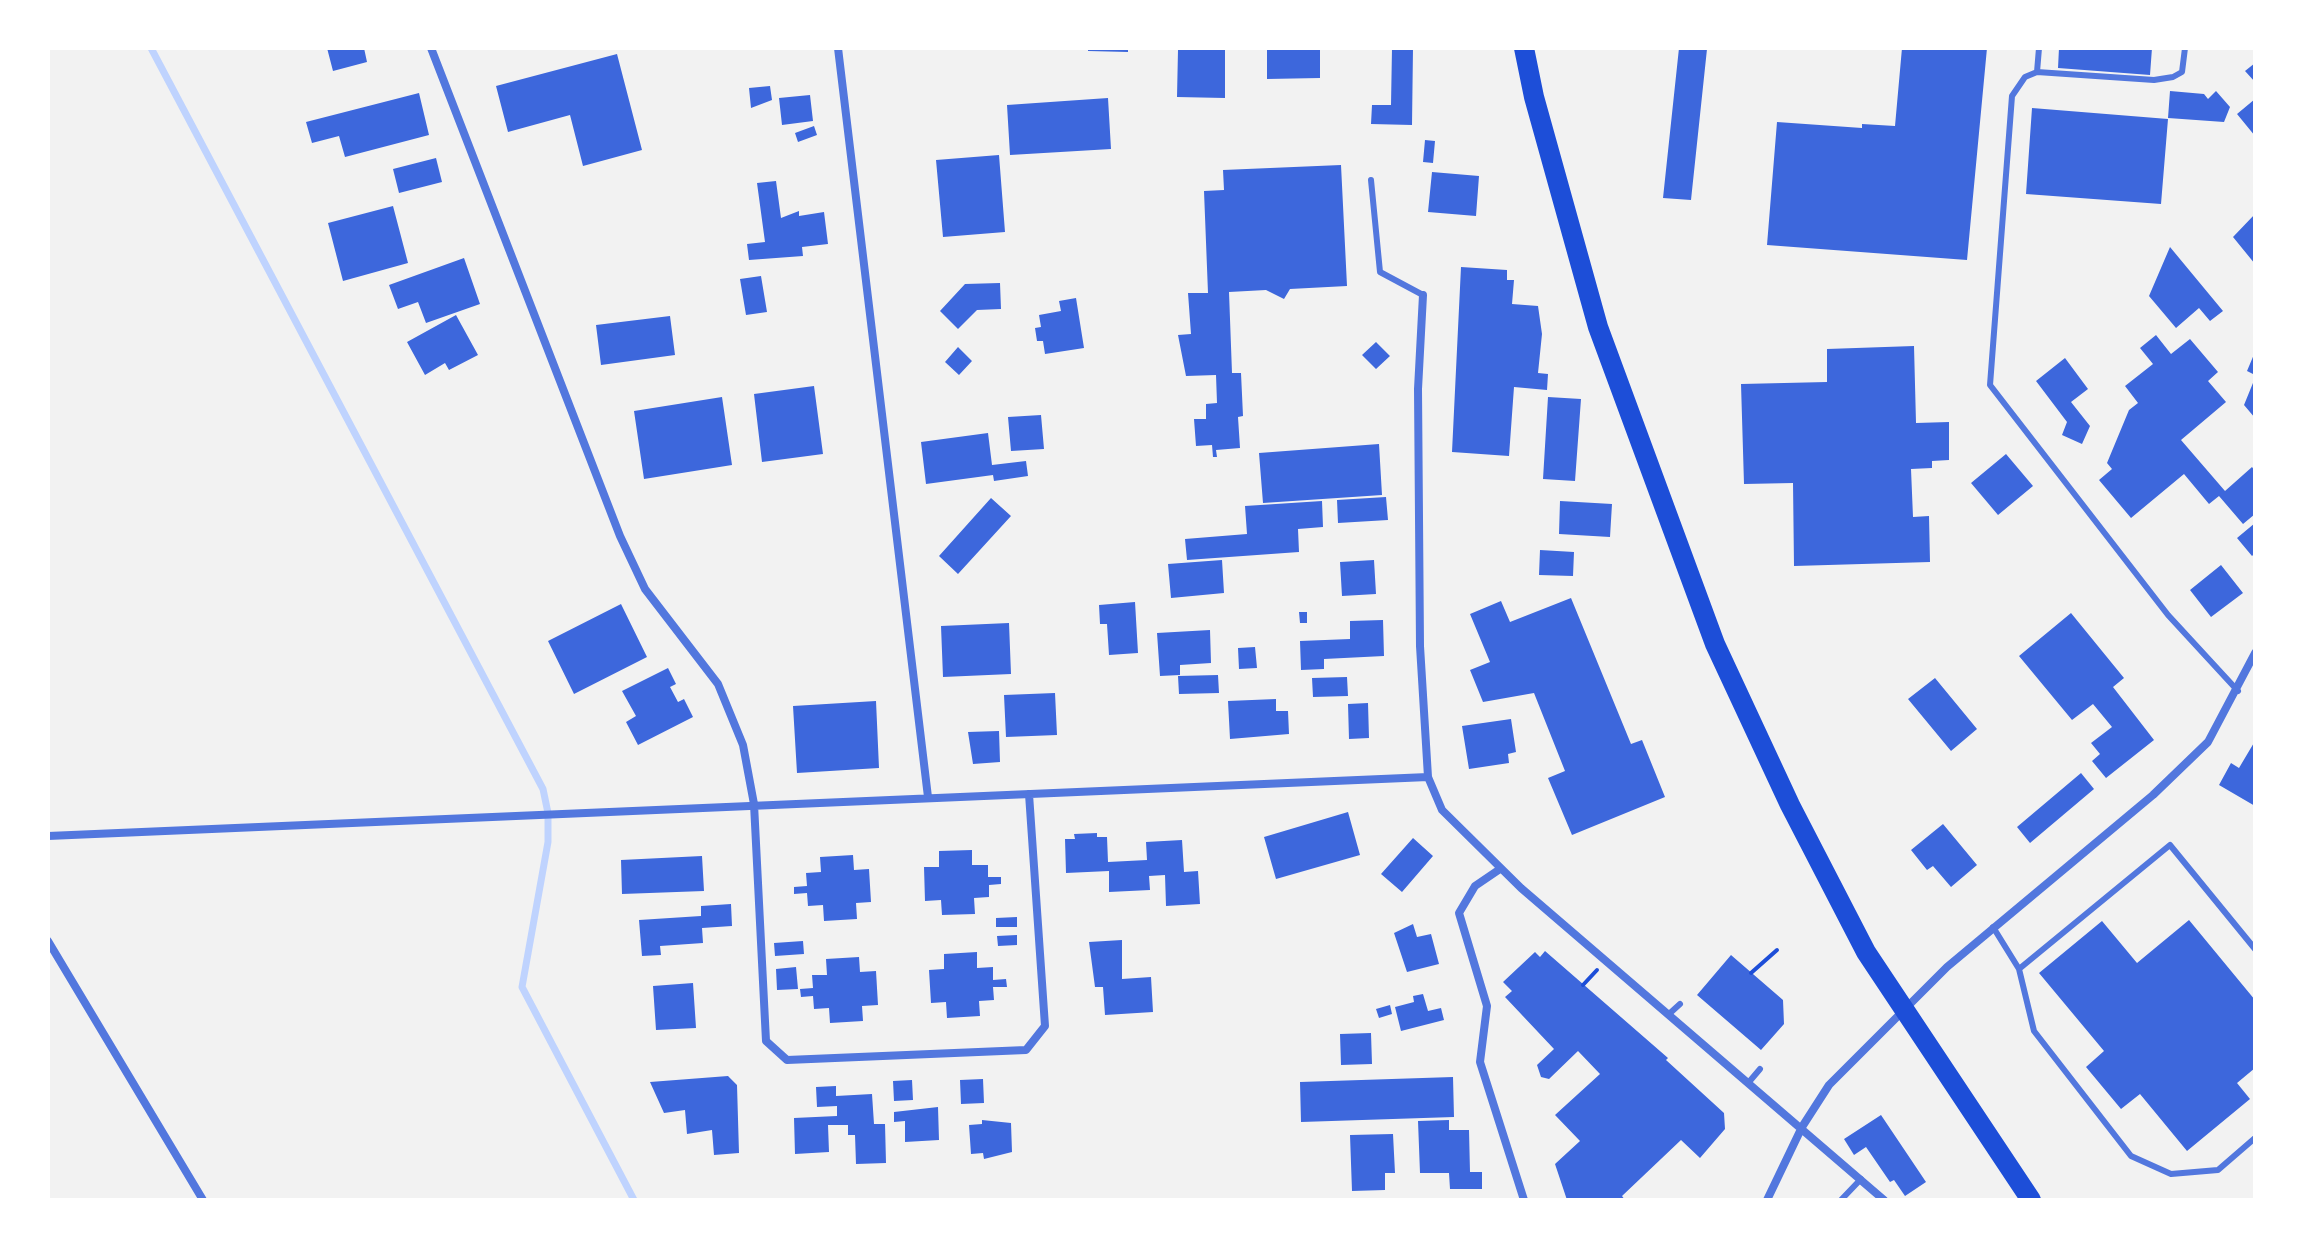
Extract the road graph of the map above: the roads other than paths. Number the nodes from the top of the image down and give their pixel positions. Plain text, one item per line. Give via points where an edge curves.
1 (431, 48) edge
2 (838, 48) edge
3 (1524, 48) edge
4 (2039, 48) edge
5 (2185, 48) edge
6 (2037, 72) junction
7 (1371, 180) dead end
8 (1423, 295) joint
9 (2255, 653) edge
10 (2238, 691) junction
11 (1428, 777) junction
12 (1029, 794) junction
13 (928, 797) junction
14 (754, 804) junction
15 (48, 836) edge
16 (1500, 869) junction
17 (1993, 927) junction
18 (48, 941) edge
19 (2255, 949) edge
20 (2019, 969) junction
21 (1680, 1004) dead end
22 (1903, 1010) junction
23 (1669, 1014) junction
24 (1760, 1069) dead end
25 (1749, 1082) junction
26 (1802, 1127) junction
27 (2255, 1138) edge
28 (1861, 1179) junction
29 (203, 1200) edge
30 (1524, 1200) edge
31 (1767, 1200) edge
32 (1841, 1200) edge
33 (1884, 1200) edge
34 (2031, 1200) edge

1 - 14 street via 620,536 645,589 718,684 743,745
2 - 13 street
3 - 22 main road via 1598,327 1715,644 1797,818 1866,952
4 - 6 lane
5 - 6 lane via 2182,72 2154,80
6 - 10 lane via 2025,77 2012,96 1990,385 2168,615
7 - 8 lane via 1380,272
8 - 11 street via 1418,474
9 - 10 street
10 - 17 street via 2208,742 2180,771
11 - 12 street
11 - 16 street via 1442,810
12 - 13 street
12 - 14 street via 1045,1026 1026,1050 787,1060 766,1041
13 - 14 street
14 - 15 street
16 - 23 street
16 - 30 street via 1475,886 1459,913 1487,1006 1480,1062
17 - 20 lane
17 - 22 street
18 - 29 street
19 - 20 lane via 2170,845
20 - 27 lane via 2034,1031 2131,1156 2171,1174 2218,1170
21 - 23 lane
22 - 26 street via 1829,1085
22 - 34 main road
23 - 25 street
24 - 25 lane
25 - 26 street
26 - 28 street
26 - 31 street
28 - 32 lane
28 - 33 street

